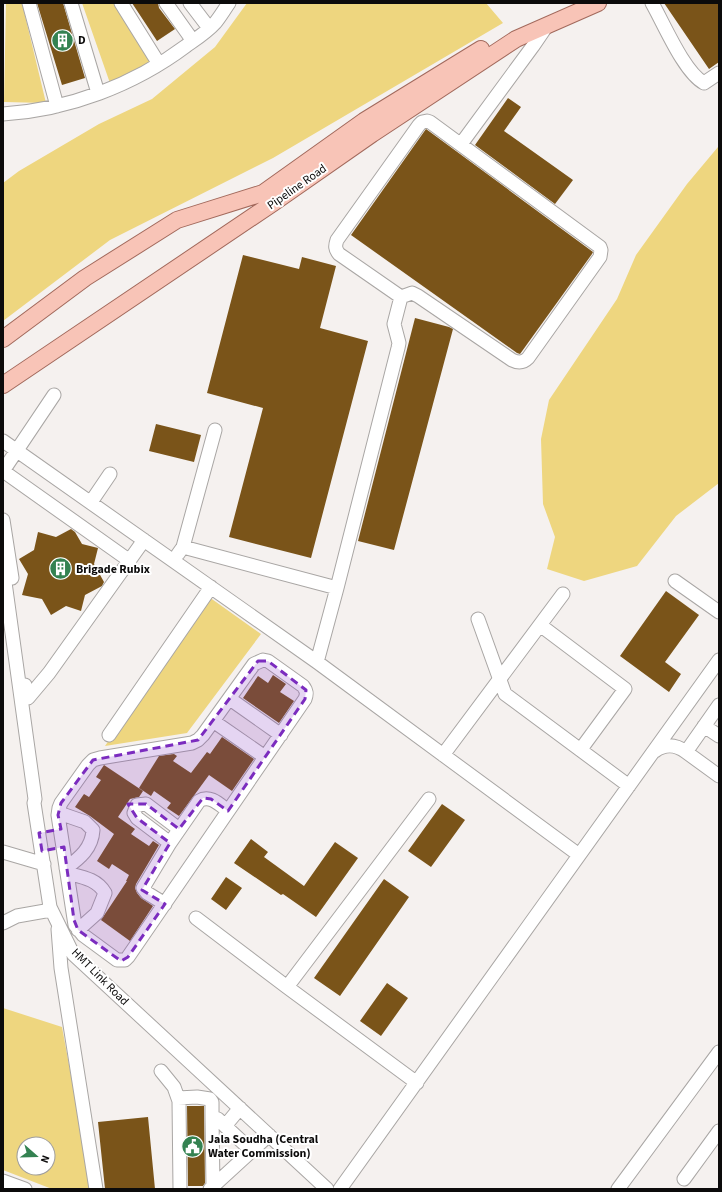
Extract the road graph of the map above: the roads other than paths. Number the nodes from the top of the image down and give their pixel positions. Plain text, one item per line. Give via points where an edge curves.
1 (29, 3) edge
2 (33, 3) edge
3 (71, 3) edge
4 (77, 3) edge
5 (121, 3) edge
6 (129, 3) edge
7 (166, 3) edge
8 (190, 3) edge
9 (228, 3) edge
10 (598, 3) edge
11 (652, 3) edge
12 (579, 5) edge
13 (548, 24) junction
14 (209, 28) junction
15 (193, 41) junction
16 (163, 62) junction
17 (719, 73) edge
18 (102, 92) junction
19 (60, 105) junction
20 (3, 114) edge
21 (461, 144) junction
22 (401, 297) junction
23 (3, 339) edge
24 (3, 384) edge
25 (54, 395) dead end
26 (215, 430) dead end
27 (3, 441) edge
28 (17, 451) junction
29 (3, 471) edge
30 (110, 474) dead end
31 (91, 502) junction
32 (3, 520) edge
33 (144, 540) junction
34 (183, 547) junction
35 (173, 560) junction
36 (130, 561) junction
37 (6, 576) edge
38 (676, 581) dead end
39 (211, 587) junction
40 (337, 588) junction
41 (563, 594) dead end
42 (12, 612) junction
43 (719, 612) edge
44 (478, 619) dead end
45 (540, 625) junction
46 (719, 660) edge
47 (317, 662) junction
48 (500, 679) junction
49 (230, 699) junction
50 (719, 705) edge
51 (213, 721) junction
52 (704, 726) junction
53 (109, 735) dead end
54 (280, 735) junction
55 (719, 736) edge
56 (581, 749) junction
57 (686, 752) junction
58 (653, 753) junction
59 (442, 755) junction
60 (265, 757) junction
61 (719, 776) edge
62 (629, 786) junction
63 (429, 799) dead end
64 (228, 811) junction
65 (59, 813) junction
66 (61, 829) junction
67 (179, 829) junction
68 (39, 832) junction
69 (170, 843) junction
70 (64, 847) junction
71 (42, 851) junction
72 (3, 852) edge
73 (579, 855) junction
74 (44, 864) junction
75 (67, 870) junction
76 (164, 904) junction
77 (51, 910) junction
78 (196, 918) dead end
79 (3, 923) edge
80 (58, 923) junction
81 (78, 930) junction
82 (287, 987) junction
83 (719, 1052) edge
84 (161, 1071) dead end
85 (417, 1083) junction
86 (178, 1098) junction
87 (240, 1108) junction
88 (212, 1117) junction
89 (224, 1126) junction
90 (719, 1131) edge
91 (269, 1135) junction
92 (252, 1151) junction
93 (684, 1179) dead end
94 (212, 1188) edge
95 (96, 1189) edge
96 (180, 1189) edge
97 (326, 1189) edge
98 (340, 1189) edge
99 (618, 1189) edge

1 - 19 street
2 - 19 street
3 - 18 street
4 - 18 street
5 - 16 street
6 - 16 street
7 - 15 street
8 - 14 street
9 - 14 street
10 - 12 main road, Pipeline Road
11 - 17 street via 687,66 698,80 704,83
12 - 13 main road, Pipeline Road
12 - 23 main road, Pipeline Road via 529,20 377,112 263,193 177,220 85,278
13 - 21 street
13 - 24 main road, Pipeline Road via 516,39 467,70 273,204
14 - 15 street
15 - 16 street
16 - 18 street
18 - 19 street
19 - 20 street
21 - 22 street via 430,122 422,122 335,245 339,254
21 - 22 street via 598,244 601,254 528,358 520,363 418,296 412,294
22 - 40 street via 394,324 398,348
25 - 28 street
26 - 34 street
27 - 28 street
28 - 29 street
28 - 31 street
29 - 36 street
30 - 31 street
31 - 33 street
32 - 37 street, HMT Link Road
33 - 35 street
33 - 36 street
34 - 35 street
34 - 40 street
35 - 39 street
36 - 42 street via 28,698
37 - 42 street, HMT Link Road
38 - 43 street
39 - 47 street
39 - 53 street
40 - 47 street
41 - 45 street
42 - 68 street, HMT Link Road
44 - 48 street
45 - 48 street
45 - 56 street via 625,689
46 - 58 street
47 - 59 street
48 - 56 street via 505,694
48 - 59 street
49 - 51 street
49 - 54 street
49 - 54 street via 254,664 263,660 303,686 307,695
50 - 52 street
51 - 60 street
51 - 65 street via 203,735 192,743 93,760 61,803
52 - 55 street
52 - 57 street
54 - 60 street
56 - 62 street
57 - 58 street via 668,746 661,747
57 - 61 street
58 - 62 street
59 - 73 street
60 - 64 street
62 - 73 street
63 - 82 street
64 - 67 street via 211,799 203,798
64 - 76 street
65 - 66 street
65 - 75 street via 86,822 93,830 93,838 83,855
66 - 68 street
66 - 70 street
67 - 69 street
67 - 69 street via 146,804 137,805 134,813 137,818
68 - 71 street, HMT Link Road
69 - 76 street via 143,888
70 - 71 street
70 - 75 street
71 - 74 street, HMT Link Road
72 - 74 street
73 - 85 street
74 - 77 street, HMT Link Road
75 - 81 street via 74,920
75 - 81 street via 91,880 102,887 105,893 97,913
76 - 81 street via 125,960 117,960
77 - 79 street via 17,916
77 - 80 street, HMT Link Road
78 - 82 street
80 - 87 street, HMT Link Road via 73,954
80 - 95 street via 61,968
82 - 85 street
83 - 99 street
84 - 86 street via 174,1087
85 - 98 street
86 - 88 street via 210,1099
86 - 96 street
87 - 89 street
87 - 91 street, HMT Link Road
88 - 89 street
88 - 94 street
89 - 92 street
90 - 93 street
91 - 92 street
91 - 97 street, HMT Link Road
92 - 94 street

